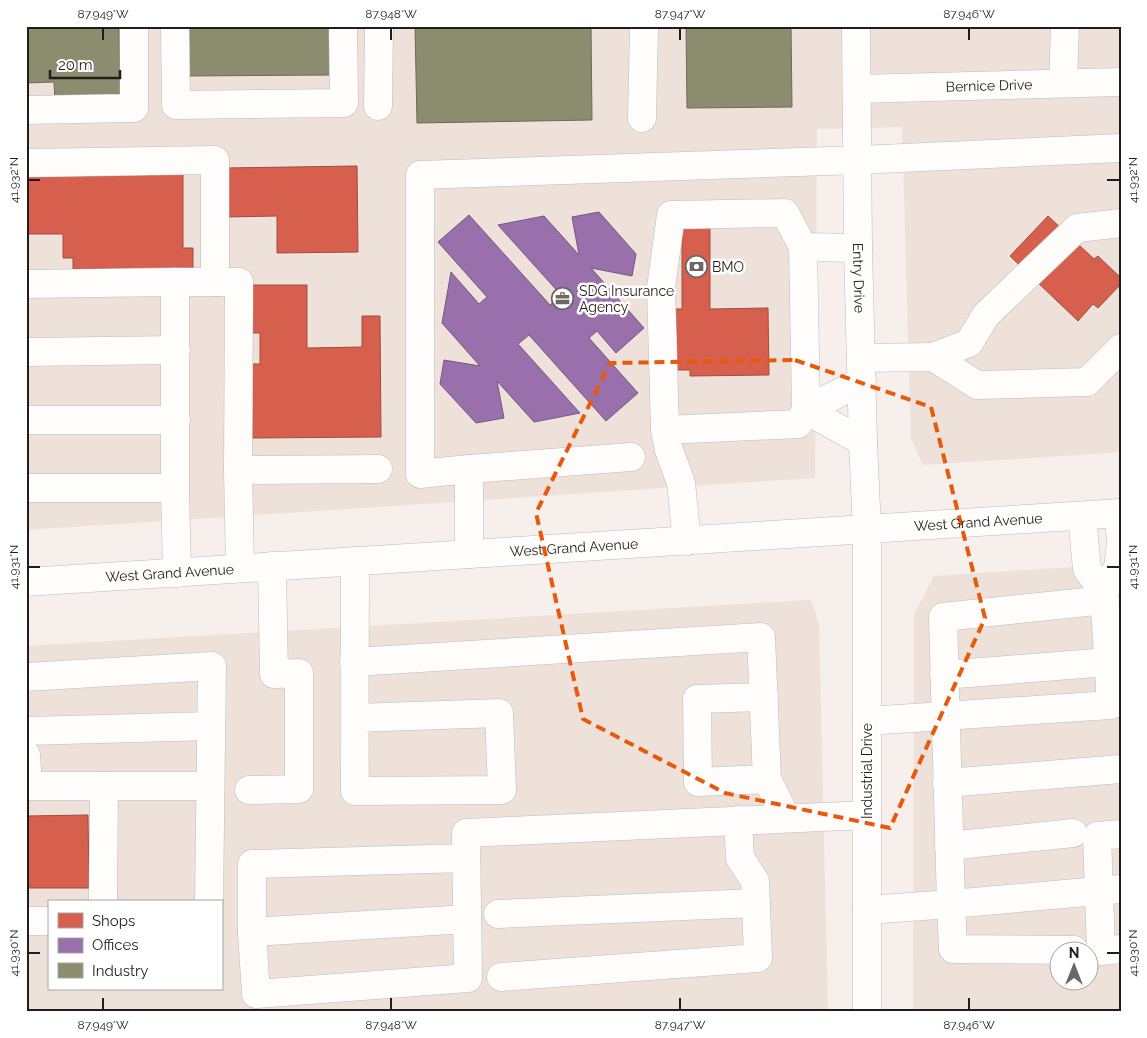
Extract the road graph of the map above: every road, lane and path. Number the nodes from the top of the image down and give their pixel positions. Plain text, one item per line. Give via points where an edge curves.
1 (134, 26) edge
2 (175, 26) edge
3 (343, 26) edge
4 (379, 26) edge
5 (644, 26) edge
6 (856, 26) edge
7 (1065, 26) edge
8 (1121, 82) edge
9 (1063, 83) junction
10 (857, 89) junction
11 (378, 106) dead end
12 (26, 110) edge
13 (642, 118) dead end
14 (1121, 148) edge
15 (858, 160) junction
16 (26, 163) edge
17 (1121, 223) edge
18 (803, 247) junction
19 (858, 248) junction
20 (175, 282) junction
21 (215, 282) junction
22 (26, 284) edge
23 (1121, 348) edge
24 (176, 350) junction
25 (26, 352) edge
26 (933, 356) junction
27 (862, 369) junction
28 (806, 410) junction
29 (26, 420) edge
30 (176, 420) junction
31 (665, 430) junction
32 (863, 442) junction
33 (631, 457) dead end
34 (378, 469) dead end
35 (469, 469) junction
36 (238, 470) junction
37 (26, 488) edge
38 (175, 488) junction
39 (1120, 513) edge
40 (1082, 516) junction
41 (867, 530) junction
42 (687, 541) junction
43 (469, 554) junction
44 (354, 561) junction
45 (272, 566) junction
46 (240, 568) junction
47 (177, 573) junction
48 (26, 582) edge
49 (1110, 595) edge
50 (354, 662) junction
51 (944, 675) junction
52 (26, 677) edge
53 (1114, 686) edge
54 (764, 697) junction
55 (945, 716) junction
56 (354, 718) junction
57 (867, 721) junction
58 (211, 726) junction
59 (26, 731) edge
60 (26, 755) edge
61 (1121, 769) edge
62 (767, 779) junction
63 (947, 783) junction
64 (104, 786) junction
65 (210, 786) junction
66 (250, 790) dead end
67 (867, 815) junction
68 (786, 818) junction
69 (738, 820) junction
70 (1073, 833) dead end
71 (1121, 834) edge
72 (949, 846) junction
73 (466, 858) junction
74 (1110, 890) edge
75 (103, 900) edge
76 (209, 900) edge
77 (756, 903) junction
78 (951, 904) junction
79 (867, 910) junction
80 (498, 914) dead end
81 (467, 919) junction
82 (48, 920) edge
83 (26, 921) edge
84 (252, 932) junction
85 (1121, 949) edge
86 (1050, 950) edge
87 (501, 977) dead end
88 (867, 1012) edge

1 - 12 street via 134,108
2 - 3 street via 176,105 344,102
4 - 11 street
5 - 13 street
6 - 10 street, Entry Drive
7 - 9 street
8 - 9 street, Bernice Drive
9 - 10 street, Bernice Drive
10 - 15 street, Entry Drive
14 - 15 street
15 - 19 street, Entry Drive
15 - 35 street via 420,175 420,474
16 - 21 street via 215,160
17 - 26 street via 1077,228 986,315 969,343
18 - 19 street
18 - 28 street
18 - 31 street via 786,213 671,215 661,288
19 - 27 street, Entry Drive
20 - 21 street
20 - 22 street
20 - 24 street
21 - 36 street via 239,282
23 - 26 street via 1087,382 977,385
24 - 25 street
24 - 30 street
26 - 27 street
27 - 28 street
27 - 32 street, Entry Drive
28 - 31 street via 798,424
28 - 32 street
29 - 30 street
30 - 38 street
31 - 42 street via 668,450 681,483
32 - 41 street, Entry Drive
33 - 35 street
34 - 36 street
35 - 43 street
36 - 46 street
37 - 38 street
38 - 47 street
39 - 40 street, West Grand Avenue
39 - 49 street via 1121,544
40 - 41 street, West Grand Avenue
40 - 49 street via 1086,569
41 - 42 street, West Grand Avenue
41 - 57 street, Industrial Drive
42 - 43 street, West Grand Avenue
43 - 44 street, West Grand Avenue
44 - 45 street, West Grand Avenue
44 - 50 street
45 - 46 street, West Grand Avenue
45 - 66 street via 274,674 299,673 299,790
46 - 47 street, West Grand Avenue
47 - 48 street, West Grand Avenue
49 - 51 street via 943,617
49 - 53 street
50 - 54 street via 761,637
50 - 56 street
51 - 53 street
51 - 55 street
52 - 58 street via 212,666
53 - 55 street
54 - 62 street
54 - 62 street via 697,699 698,782
55 - 57 street
55 - 63 street
56 - 56 street via 499,713 502,790 355,791
57 - 67 street, Industrial Drive
58 - 59 street
58 - 65 street
60 - 64 street via 28,786
61 - 63 street
62 - 68 street
63 - 72 street
64 - 65 street
64 - 75 street
65 - 76 street
67 - 68 street
67 - 79 street, Industrial Drive
68 - 69 street
69 - 73 street via 466,833
69 - 77 street via 740,858 755,881
70 - 72 street
71 - 74 street via 1098,836
72 - 78 street
73 - 81 street
73 - 84 street via 252,864
74 - 78 street
74 - 85 street via 1101,951
77 - 80 street
77 - 87 street via 758,958
78 - 79 street
78 - 86 street via 954,949
79 - 88 street, Industrial Drive
81 - 84 street
81 - 84 street via 468,978 256,994
82 - 83 street

